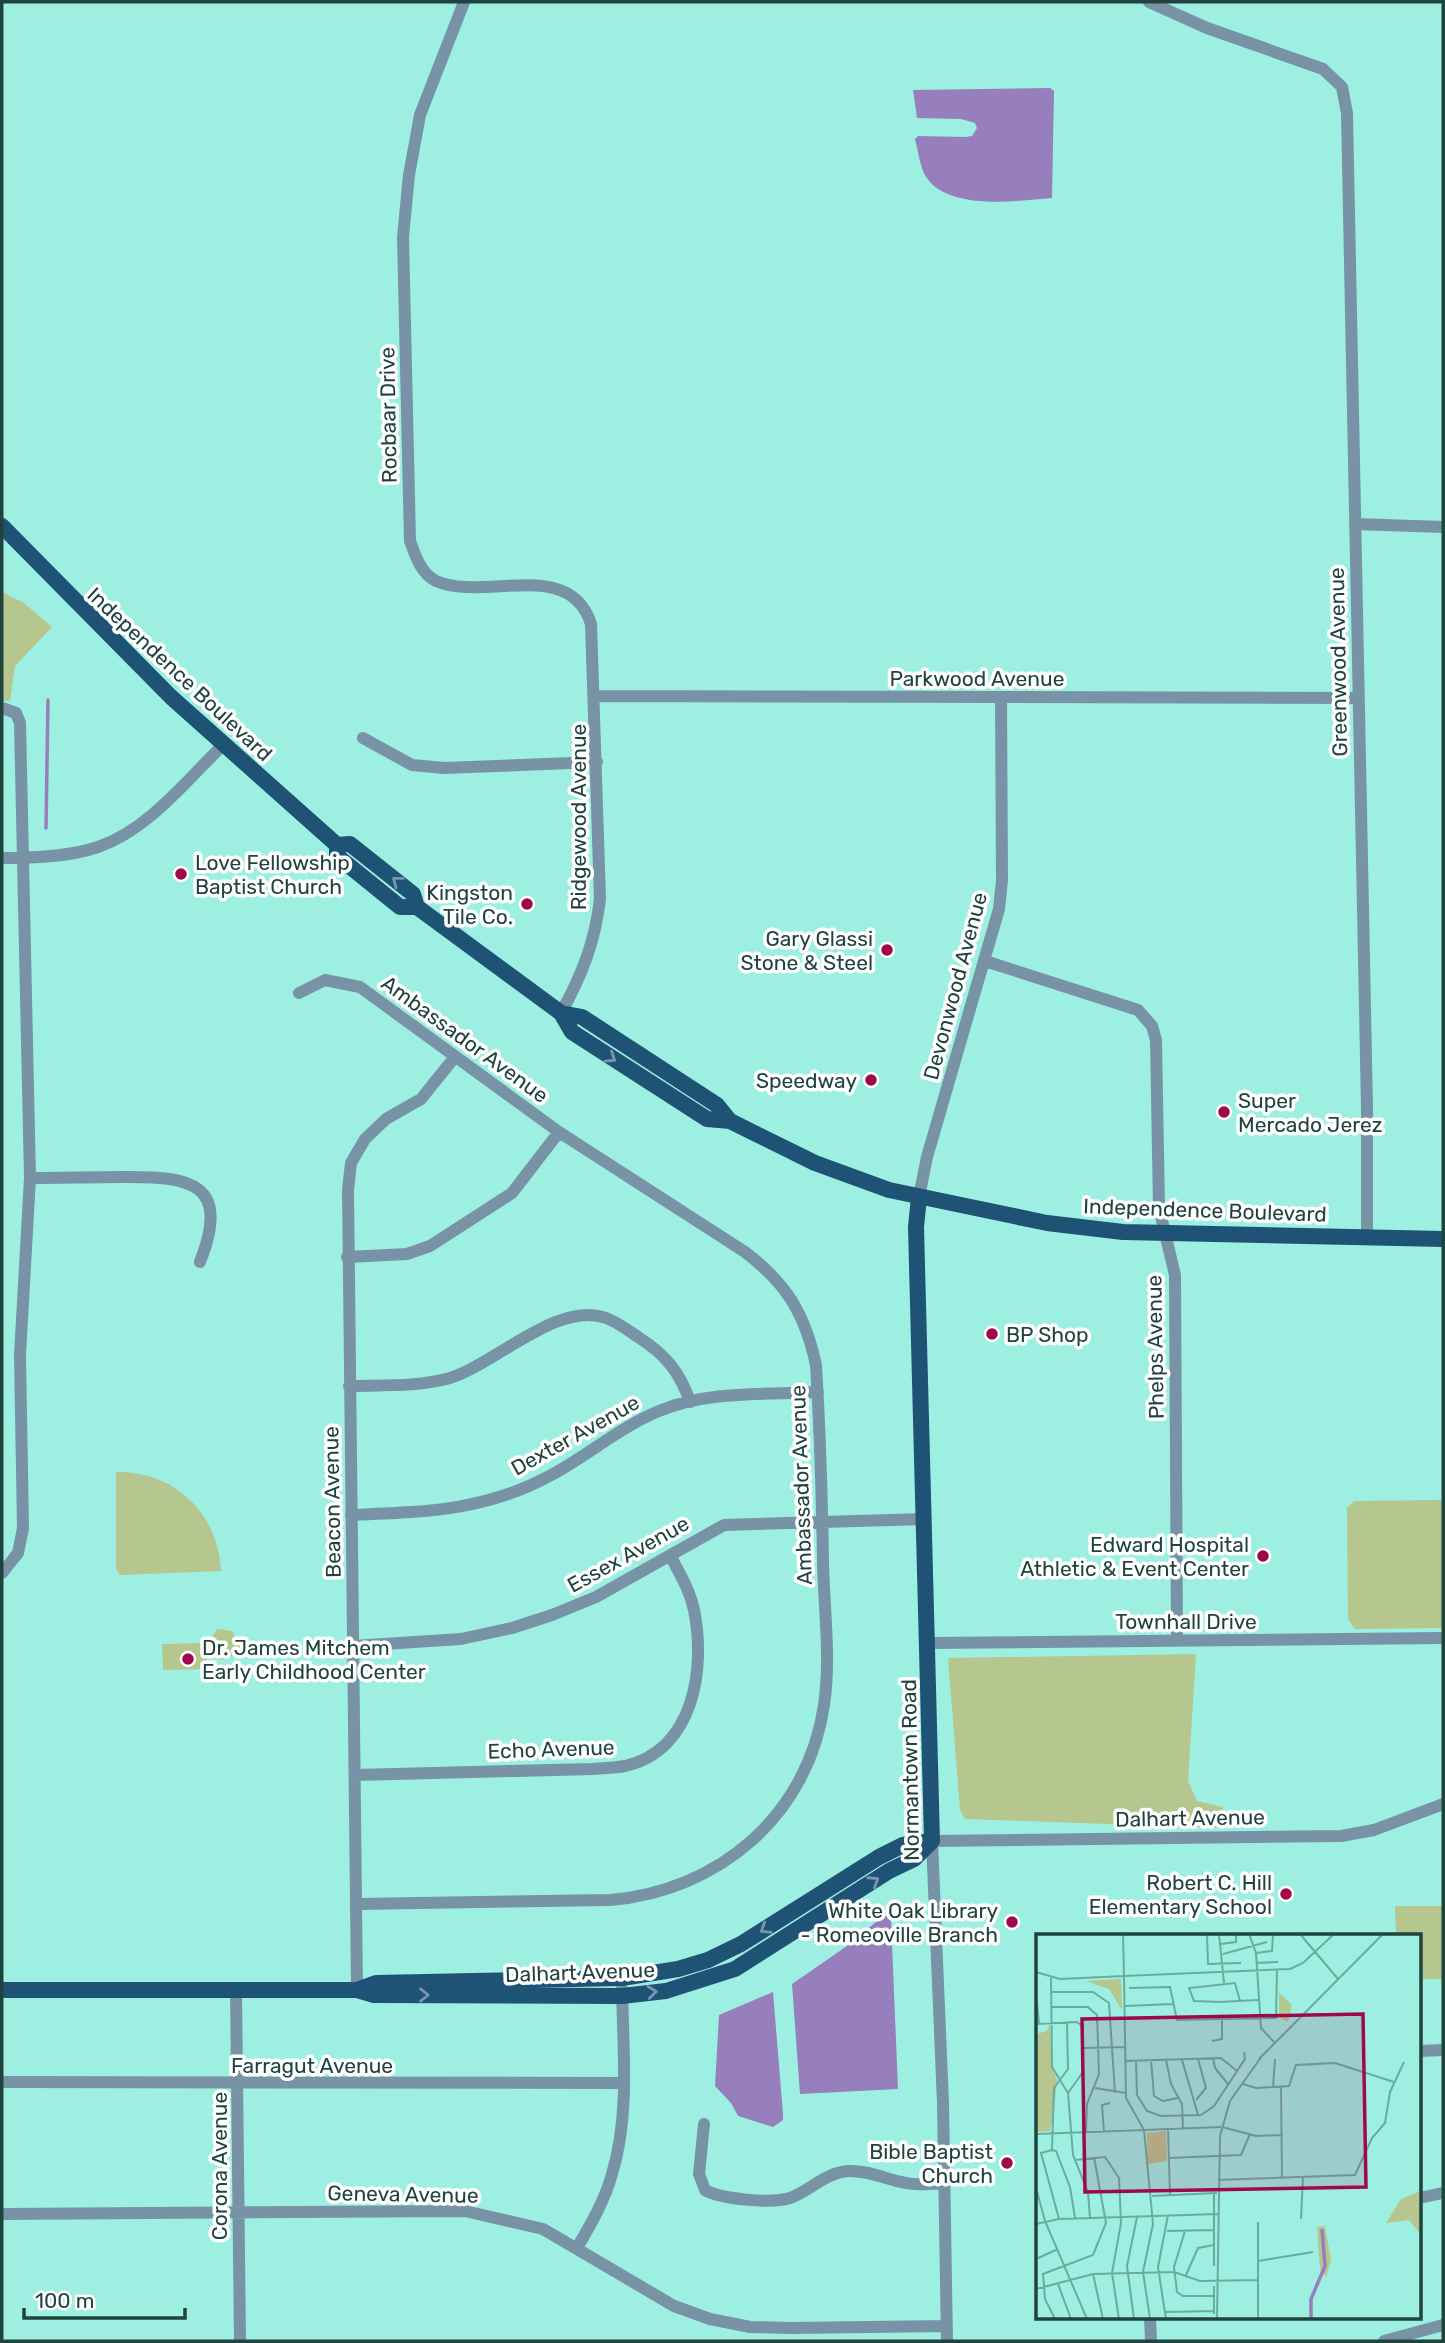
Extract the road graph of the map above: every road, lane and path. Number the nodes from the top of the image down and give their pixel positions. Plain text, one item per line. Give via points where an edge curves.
1 (464, 2) edge
2 (1149, 2) edge
3 (1355, 524) junction
4 (2, 526) edge
5 (1443, 527) edge
6 (596, 696) junction
7 (1001, 697) junction
8 (1358, 698) junction
9 (2, 708) edge
10 (363, 738) dead end
11 (223, 745) junction
12 (597, 762) junction
13 (2, 858) edge
14 (24, 859) junction
15 (985, 961) junction
16 (299, 993) dead end
17 (561, 1013) junction
18 (454, 1058) junction
19 (559, 1132) junction
20 (30, 1178) junction
21 (919, 1197) junction
22 (1166, 1234) junction
23 (1367, 1237) junction
24 (1443, 1239) edge
25 (347, 1257) junction
26 (200, 1262) dead end
27 (349, 1386) junction
28 (818, 1392) junction
29 (690, 1402) junction
30 (351, 1515) junction
31 (925, 1519) junction
32 (822, 1521) junction
33 (670, 1555) junction
34 (2, 1573) edge
35 (1443, 1639) edge
36 (1177, 1641) junction
37 (929, 1643) junction
38 (353, 1646) junction
39 (355, 1775) junction
40 (1443, 1804) edge
41 (932, 1842) junction
42 (357, 1904) junction
43 (622, 1978) junction
44 (2, 1990) edge
45 (236, 1990) junction
46 (357, 1990) junction
47 (622, 1996) junction
48 (1443, 2050) edge
49 (1420, 2051) edge
50 (2, 2082) edge
51 (623, 2082) junction
52 (238, 2084) junction
53 (704, 2124) dead end
54 (944, 2183) junction
55 (1443, 2193) edge
56 (1420, 2198) edge
57 (239, 2213) junction
58 (2, 2214) edge
59 (577, 2248) junction
60 (1150, 2318) edge
61 (1443, 2325) edge
62 (946, 2326) junction
63 (240, 2341) edge
64 (947, 2341) edge
65 (1151, 2341) edge
66 (1384, 2341) edge

1 - 6 street, Rocbaar Drive via 420,115 409,175 403,237 410,541 417,562 434,580 456,586 547,586 569,592 588,612
2 - 3 street, Greenwood Avenue via 1207,28 1324,69 1342,86 1347,113
3 - 5 street
3 - 8 street, Greenwood Avenue
4 - 11 main road, Independence Boulevard via 104,633
6 - 7 street, Parkwood Avenue
6 - 12 street, Ridgewood Avenue
7 - 8 street, Parkwood Avenue
7 - 15 street, Devonwood Avenue via 1002,880
8 - 23 street, Greenwood Avenue
9 - 14 street via 16,713 20,723
10 - 12 street via 412,765 455,768
11 - 14 street via 126,834 98,848
11 - 17 main road, Independence Boulevard via 337,845 349,844 413,894 417,907
12 - 17 street, Ridgewood Avenue via 600,899 596,932 585,969
13 - 14 street
14 - 20 street
15 - 21 street, Devonwood Avenue
15 - 22 street, Phelps Avenue via 1124,1004 1146,1017 1157,1040 1159,1208
16 - 18 street, Ambassador Avenue via 325,980 360,986
17 - 21 main road, Independence Boulevard via 582,1017 718,1105 730,1121 815,1163
18 - 19 street, Ambassador Avenue
18 - 25 street, Beacon Avenue via 421,1099 386,1119 365,1139 352,1163
19 - 25 street via 512,1193 430,1246 407,1254
19 - 28 street, Ambassador Avenue via 766,1268 791,1297 807,1326
20 - 26 street via 183,1179 202,1191 211,1211 211,1235
20 - 34 street via 20,1355 23,1528 18,1553
21 - 22 main road, Independence Boulevard via 1055,1224
21 - 31 main road, Normantown Road via 916,1227
22 - 23 main road, Independence Boulevard
22 - 36 street, Phelps Avenue via 1175,1275
23 - 24 main road, Independence Boulevard
25 - 27 street, Beacon Avenue
27 - 29 street via 449,1378 568,1317 592,1316 605,1318 662,1353 678,1373
27 - 30 street, Beacon Avenue
28 - 29 street, Dexter Avenue
28 - 32 street, Ambassador Avenue
29 - 30 street, Dexter Avenue via 658,1411 552,1475 499,1498 454,1510
30 - 38 street, Beacon Avenue
31 - 32 street, Essex Avenue
31 - 37 main road, Normantown Road
32 - 33 street, Essex Avenue via 724,1525
32 - 42 street, Ambassador Avenue via 826,1684 821,1721 798,1784 774,1819 745,1848 693,1881 633,1898
33 - 38 street, Essex Avenue via 596,1597 512,1628 461,1639
33 - 39 street, Echo Avenue via 694,1611 695,1685 684,1721 653,1754 625,1766 592,1769
35 - 36 street, Townhall Drive
36 - 37 street, Townhall Drive
37 - 41 main road, Normantown Road
38 - 39 street, Beacon Avenue
39 - 42 street, Beacon Avenue
40 - 41 street, Dalhart Avenue via 1374,1830 1341,1836
41 -> 43 main road, Dalhart Avenue via 903,1845 879,1857 708,1960
47 -> 41 main road, Dalhart Avenue via 666,1990 735,1969 914,1859
41 - 54 street, Normantown Road
42 - 46 street, Beacon Avenue
43 - 46 main road, Dalhart Avenue via 376,1983
43 - 47 street
44 - 45 main road, Dalhart Avenue
45 - 46 main road, Dalhart Avenue
45 - 52 street, Corona Avenue
46 -> 47 main road, Dalhart Avenue via 374,1996
47 - 51 street
48 - 49 street
50 - 52 street, Farragut Avenue
51 - 52 street, Farragut Avenue
51 - 59 street via 612,2176
52 - 57 street, Corona Avenue
53 - 54 street via 699,2174 705,2190 717,2195 780,2200 835,2173 849,2171 908,2184
54 - 62 street, Normantown Road
55 - 56 street
57 - 58 street, Geneva Avenue
57 - 59 street, Geneva Avenue via 465,2211 543,2229
57 - 63 street, Corona Avenue
59 - 62 street, Geneva Avenue via 674,2306 710,2319 750,2327
60 - 65 street
61 - 66 street
62 - 64 street, Normantown Road

